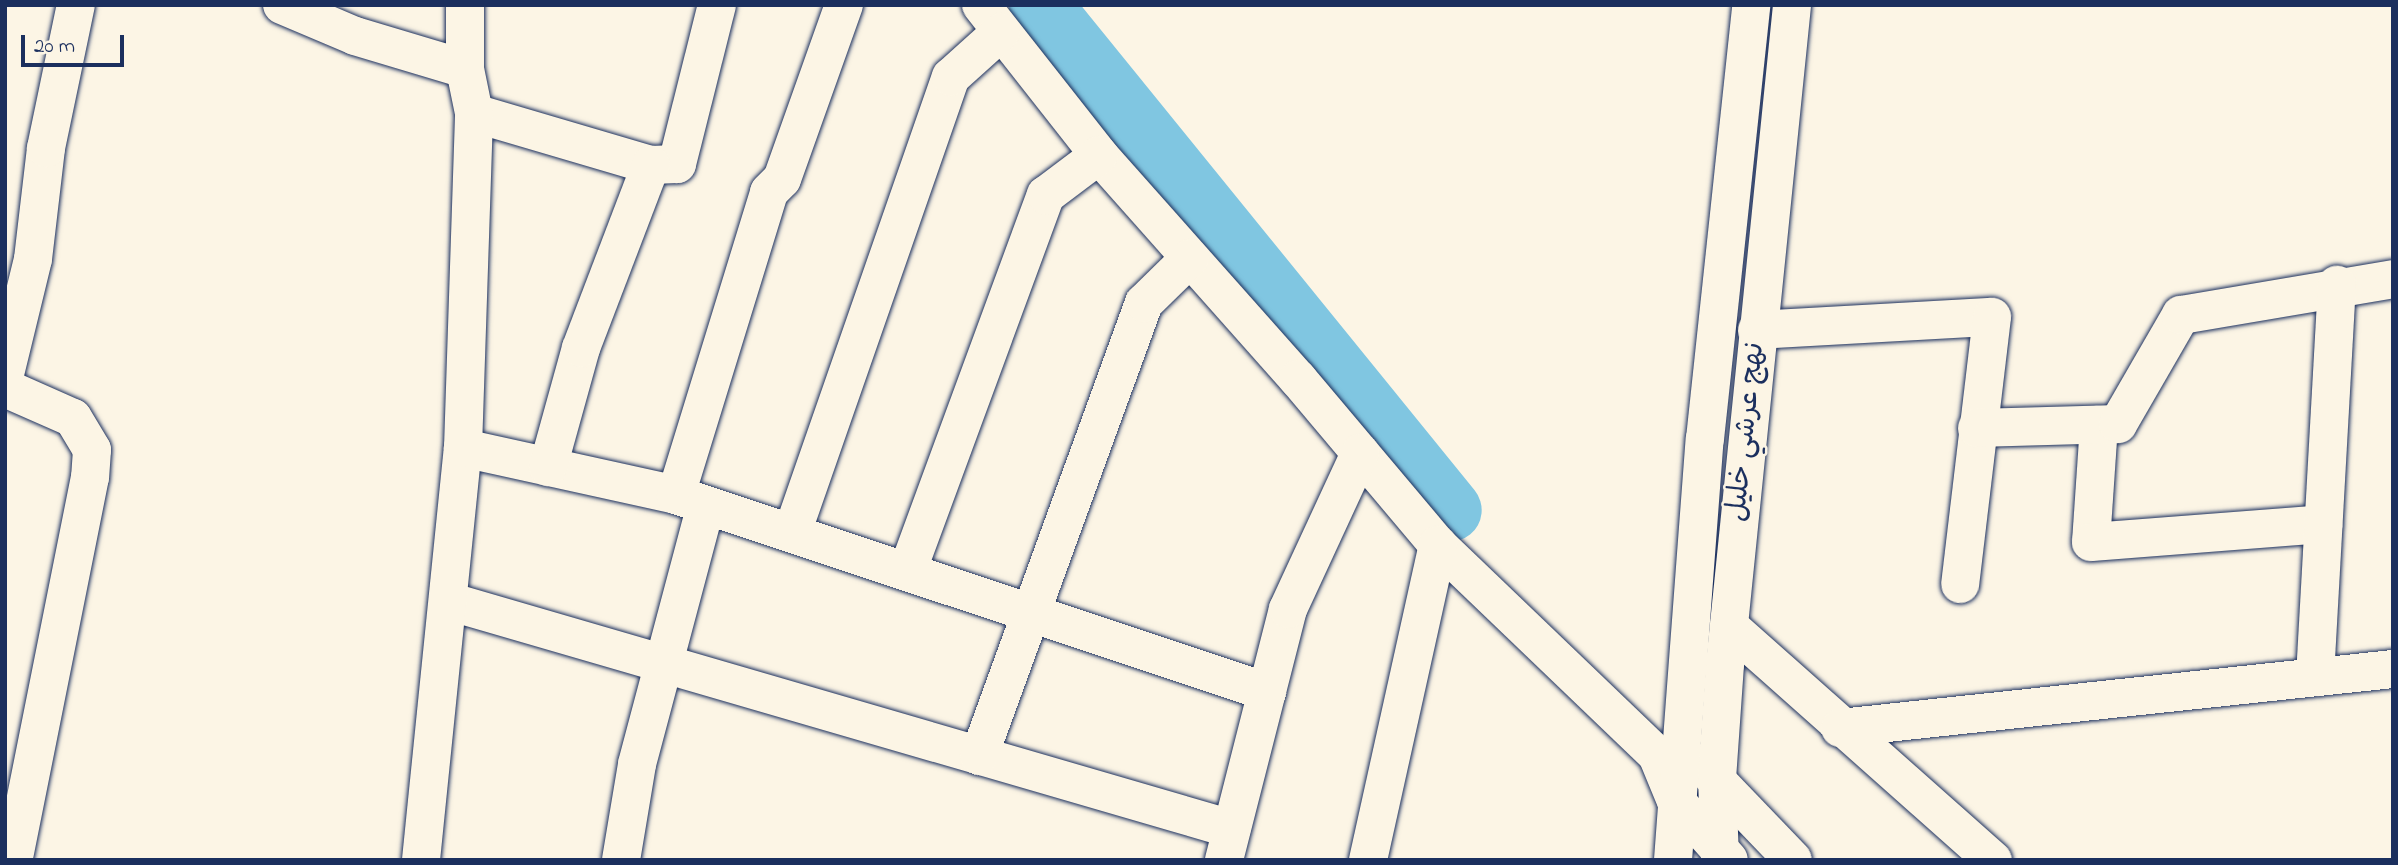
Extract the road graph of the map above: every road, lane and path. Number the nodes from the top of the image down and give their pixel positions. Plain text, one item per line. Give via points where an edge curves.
1 (76, 5) edge
2 (465, 5) edge
3 (717, 5) edge
4 (844, 5) edge
5 (1751, 5) edge
6 (1792, 5) edge
7 (285, 6) edge
8 (991, 19) edge
9 (464, 69) junction
10 (474, 113) junction
11 (1099, 155) junction
12 (651, 165) junction
13 (1190, 258) junction
14 (2393, 279) edge
15 (2337, 285) junction
16 (1758, 330) junction
17 (5, 374) edge
18 (5, 388) edge
19 (2099, 425) junction
20 (1977, 428) junction
21 (463, 448) junction
22 (1360, 453) junction
23 (548, 467) junction
24 (691, 500) junction
25 (2323, 524) junction
26 (792, 533) junction
27 (1437, 545) junction
28 (907, 572) junction
29 (1960, 584) dead end
30 (448, 601) junction
31 (1031, 613) junction
32 (1729, 626) junction
33 (664, 664) junction
34 (2393, 669) edge
35 (2315, 677) junction
36 (1267, 692) junction
37 (1840, 728) junction
38 (1669, 751) junction
39 (979, 755) junction
40 (1717, 779) junction
41 (1676, 801) junction
42 (1228, 844) edge
43 (17, 854) edge
44 (1723, 856) edge
45 (421, 860) edge
46 (621, 860) edge
47 (1368, 860) edge
48 (1673, 860) edge
49 (1793, 860) edge
50 (1993, 860) edge

1 - 17 main road via 47,148 33,258
2 - 9 main road
3 - 12 main road via 677,164
4 - 24 main road via 782,179 769,192
5 - 38 main road, نهج عرشي خليل
6 - 16 main road, نهج عرشي خليل
7 - 9 main road via 355,36
8 - 11 main road
8 - 26 main road via 951,77
9 - 10 main road
10 - 12 main road
10 - 21 main road
11 - 13 main road
11 - 28 main road via 1046,195
12 - 23 main road via 581,348
13 - 22 main road
13 - 31 main road via 1144,303
14 - 15 main road
15 - 19 main road via 2181,314 2118,424
15 - 25 main road
16 - 20 main road via 1992,317
16 - 32 main road, نهج عرشي خليل
18 - 43 main road via 74,418 92,450 86,503
19 - 20 main road
19 - 25 main road via 2091,542
20 - 29 main road
21 - 23 main road
21 - 30 main road
22 - 27 main road
22 - 36 main road via 1288,609
23 - 24 main road
24 - 26 main road
24 - 33 main road
25 - 35 main road
26 - 28 main road
27 - 38 main road
27 - 47 main road
28 - 31 main road
30 - 33 main road
30 - 45 main road
31 - 36 main road
31 - 39 main road
32 - 37 main road
32 - 40 main road, نهج عرشي خليل
33 - 39 main road
33 - 46 main road via 637,764
34 - 35 main road
35 - 37 main road
36 - 42 main road
37 - 50 main road
38 - 40 main road
38 - 41 main road, نهج عرشي خليل
39 - 42 main road
40 - 44 main road, نهج عرشي خليل
40 - 49 main road
41 - 44 main road
41 - 48 main road, نهج عرشي خليل

